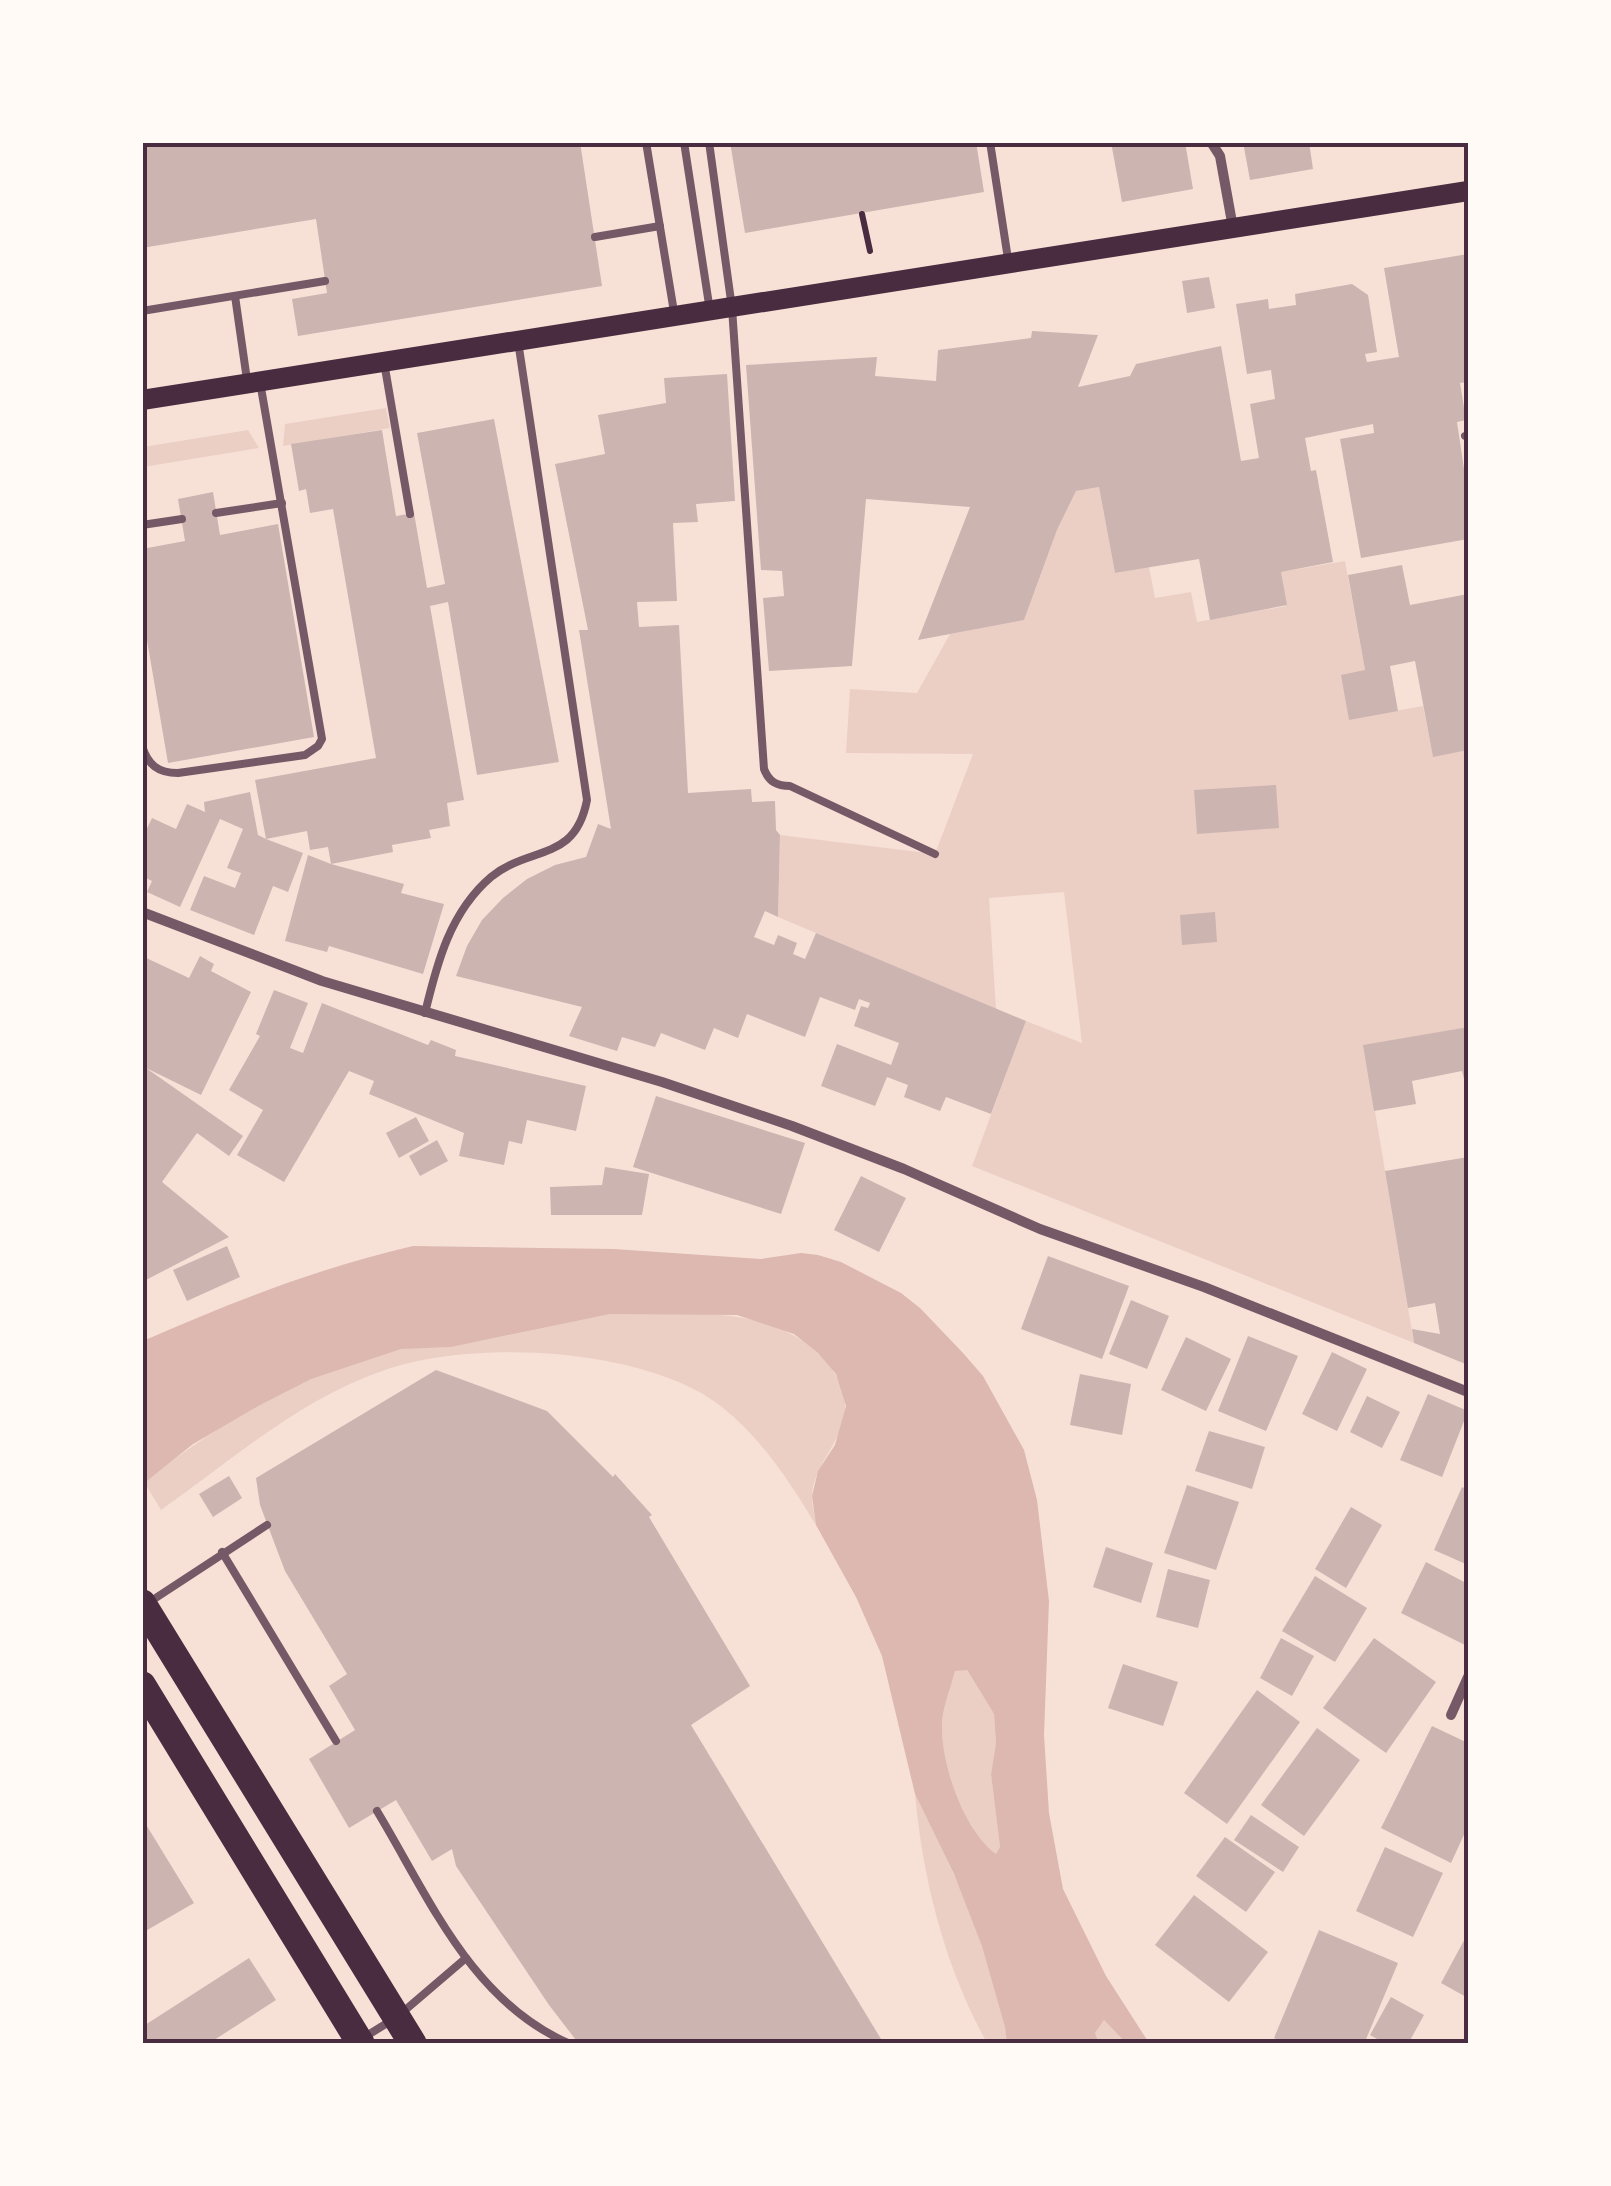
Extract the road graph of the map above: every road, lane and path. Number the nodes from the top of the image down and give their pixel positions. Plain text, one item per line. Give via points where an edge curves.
1 (646, 142) edge
2 (684, 142) edge
3 (709, 142) edge
4 (990, 142) edge
5 (1210, 142) edge
6 (1223, 142) edge
7 (1220, 156) junction
8 (1468, 191) edge
9 (862, 214) dead end
10 (660, 226) junction
11 (1233, 229) junction
12 (595, 237) dead end
13 (870, 251) dead end
14 (1008, 264) junction
15 (325, 281) dead end
16 (235, 296) junction
17 (732, 308) junction
18 (142, 311) edge
19 (710, 311) junction
20 (675, 316) junction
21 (518, 341) junction
22 (384, 362) junction
23 (254, 383) junction
24 (142, 400) edge
25 (282, 503) junction
26 (216, 513) dead end
27 (410, 514) dead end
28 (182, 518) dead end
29 (142, 525) edge
30 (142, 746) edge
31 (935, 854) dead end
32 (142, 912) edge
33 (424, 1014) junction
34 (1468, 1392) edge
35 (266, 1525) dead end
36 (222, 1552) junction
37 (143, 1604) edge
38 (1468, 1677) edge
39 (142, 1685) edge
40 (1450, 1715) dead end
41 (336, 1742) dead end
42 (377, 1811) dead end
43 (466, 1958) junction
44 (396, 2017) junction
45 (360, 2042) edge
46 (413, 2044) edge
47 (570, 2044) edge

1 - 10 lane
2 - 19 lane
3 - 17 lane
4 - 14 lane
5 - 7 street
6 - 7 street
7 - 11 street
8 - 11 main road
9 - 13 path
10 - 12 lane
10 - 20 lane
11 - 14 main road
14 - 17 main road
15 - 16 lane
16 - 18 lane
16 - 23 lane
17 - 19 main road
17 - 31 lane via 764,769 771,782
19 - 20 main road
20 - 21 main road
21 - 22 main road
21 - 33 lane via 587,800 577,832 565,844 493,875 471,898 438,961
22 - 23 main road
22 - 27 lane
23 - 24 main road
23 - 25 lane
25 - 26 lane
25 - 30 lane via 322,739 305,754 166,773 147,760
28 - 29 lane
32 - 33 street
33 - 34 street via 792,1126 1040,1229
35 - 36 lane
36 - 37 lane
36 - 41 lane
37 - 44 highway
38 - 40 street
39 - 45 highway
42 - 43 lane
43 - 44 lane
43 - 47 lane via 517,2015
44 - 45 lane
44 - 46 highway

